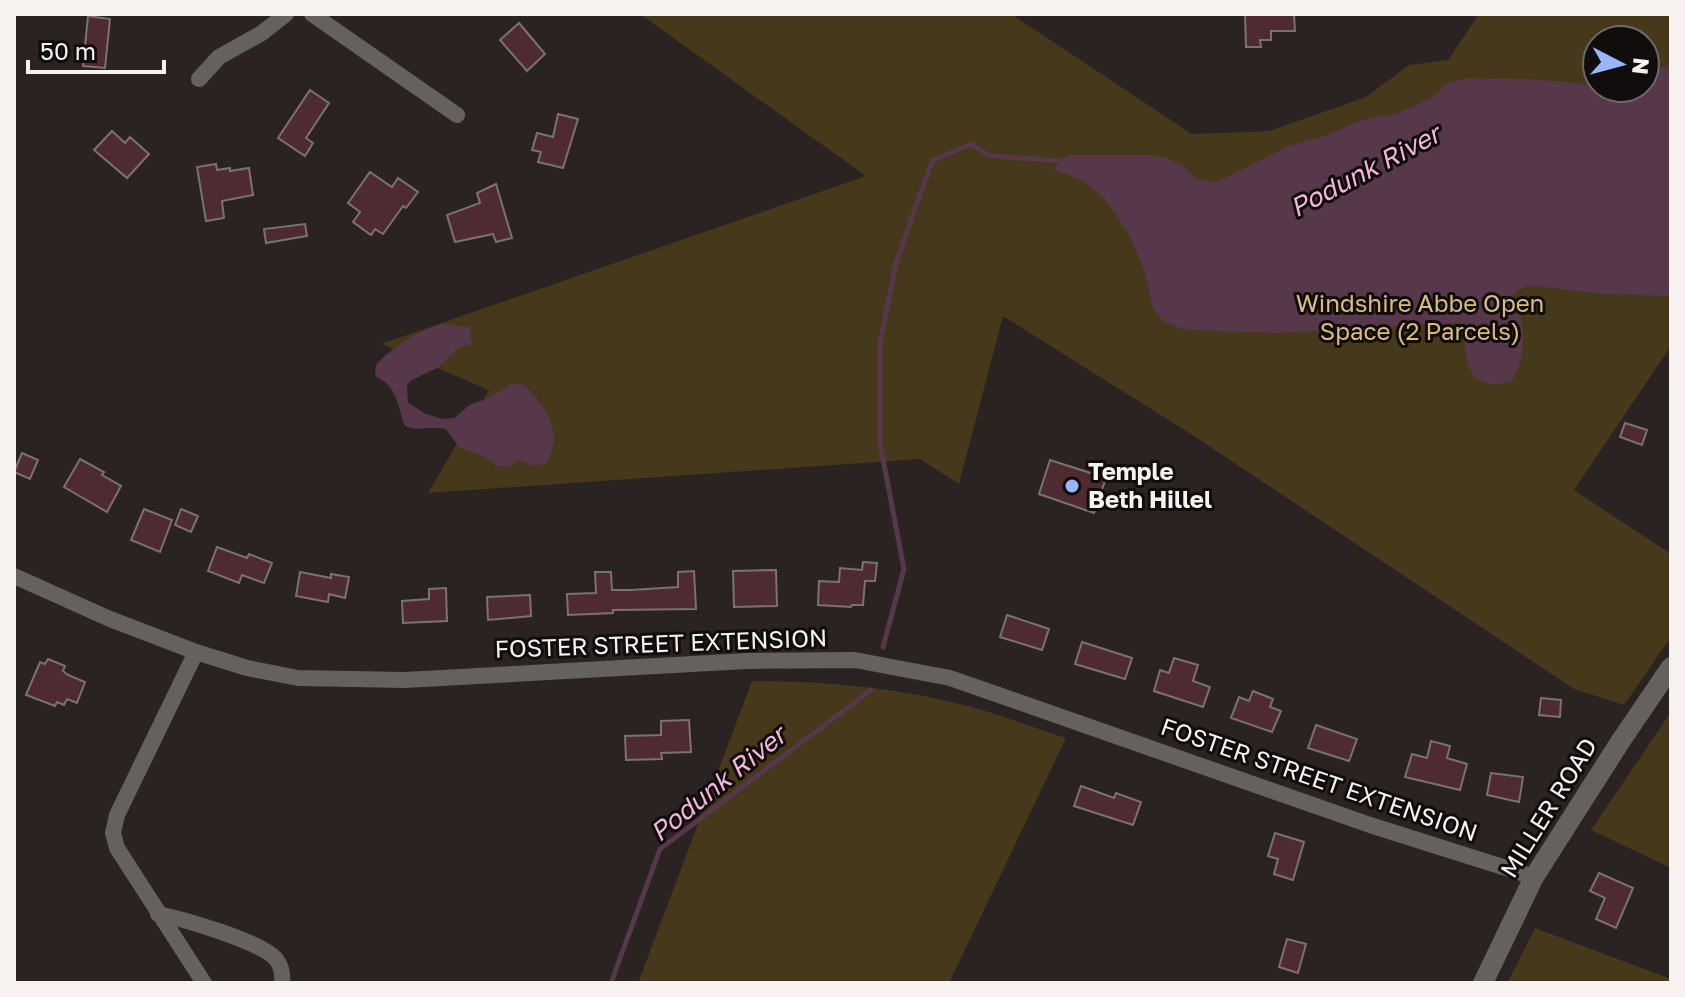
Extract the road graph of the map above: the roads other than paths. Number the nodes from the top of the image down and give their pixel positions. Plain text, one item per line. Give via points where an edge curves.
1 (286, 14) edge
2 (312, 14) edge
3 (199, 79) dead end
4 (457, 115) dead end
5 (14, 576) edge
6 (196, 652) junction
7 (1671, 667) edge
8 (1534, 877) junction
9 (158, 914) junction
10 (204, 983) edge
11 (282, 983) edge
12 (1483, 983) edge

1 - 3 street via 219,57
2 - 4 street
5 - 6 street, FOSTER STREET EXTENSION
6 - 8 street, FOSTER STREET EXTENSION via 298,678 405,680 855,660 950,678
6 - 9 street via 114,829 117,848
7 - 8 street, MILLER ROAD
8 - 12 street, MILLER ROAD
9 - 10 street
9 - 11 street via 267,952 283,973

